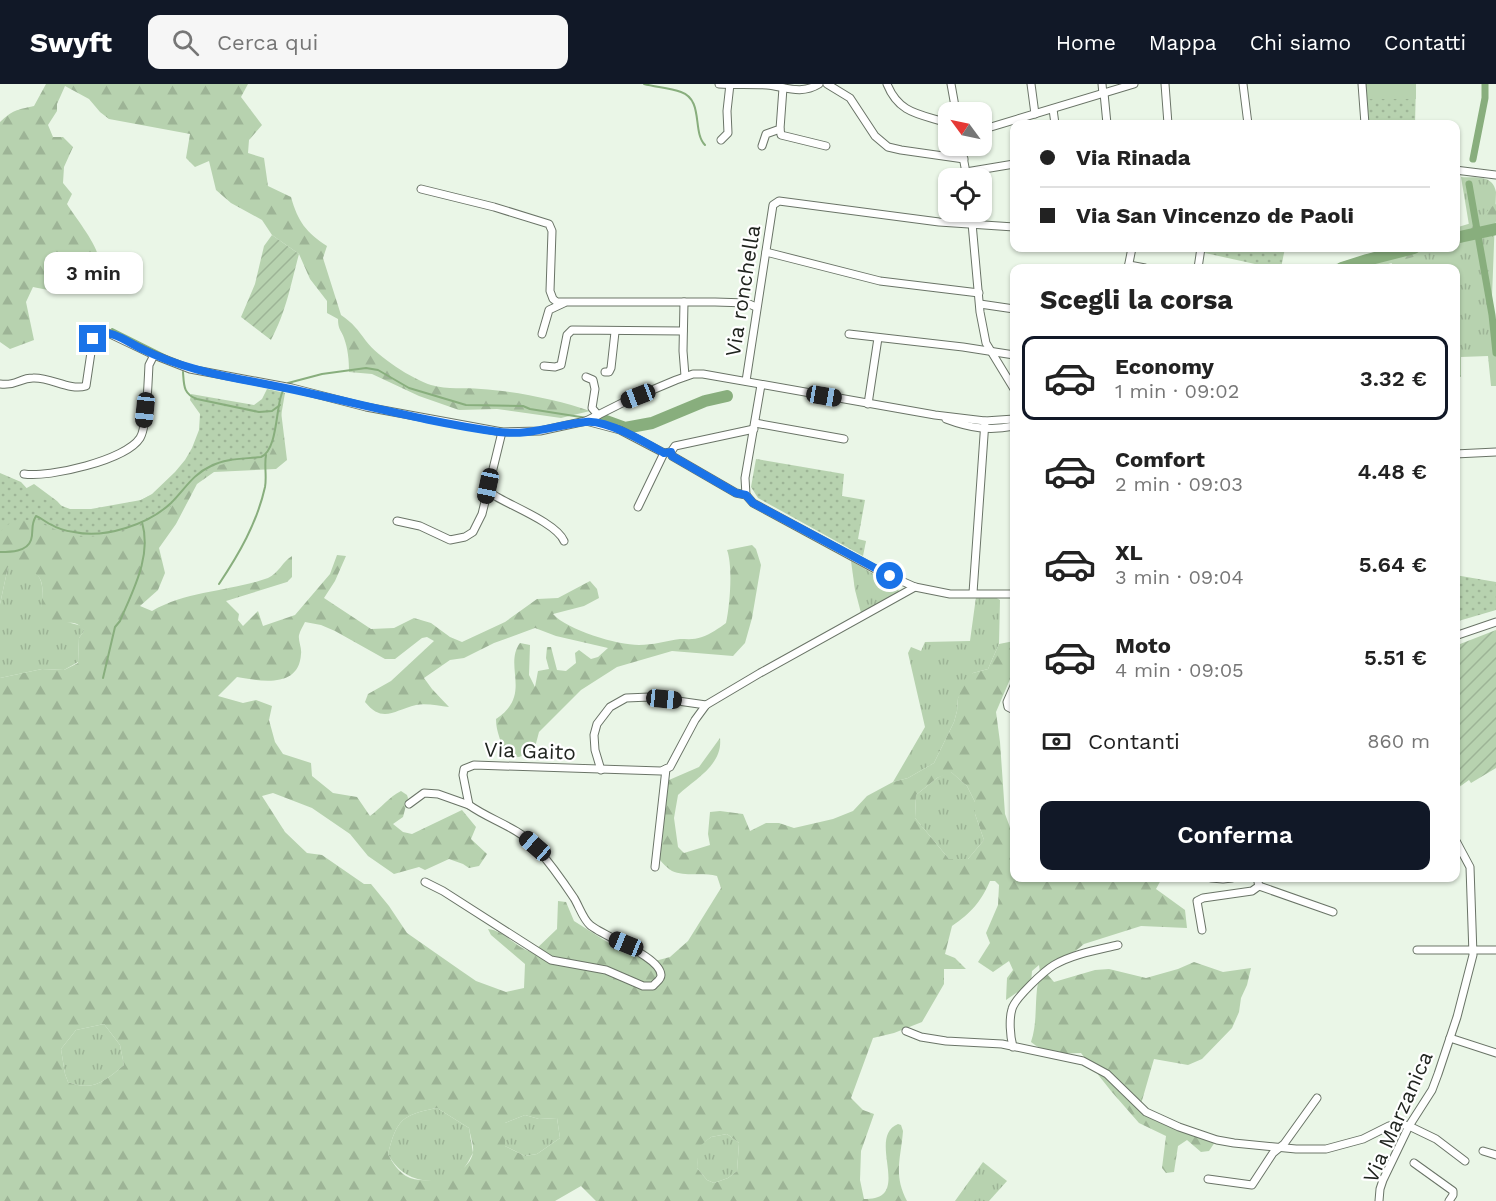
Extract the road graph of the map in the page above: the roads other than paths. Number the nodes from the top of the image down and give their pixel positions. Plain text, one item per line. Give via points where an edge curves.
1 (719, 84) edge
2 (730, 84) edge
3 (819, 84) edge
4 (827, 84) edge
5 (887, 84) edge
6 (951, 84) edge
7 (1031, 84) edge
8 (1102, 84) edge
9 (1134, 84) edge
10 (1165, 84) edge
11 (1243, 84) edge
12 (1362, 84) edge
13 (783, 88) junction
14 (1104, 93) junction
15 (954, 102) edge
16 (1053, 109) junction
17 (1035, 114) junction
18 (938, 120) edge
19 (1015, 120) edge
20 (1054, 120) edge
21 (1107, 120) edge
22 (1168, 120) edge
23 (1248, 120) edge
24 (1365, 120) edge
25 (1010, 121) edge
26 (992, 127) edge
27 (780, 129) junction
28 (721, 140) dead end
29 (762, 146) dead end
30 (826, 146) dead end
31 (963, 156) edge
32 (964, 159) junction
33 (1010, 165) edge
34 (966, 168) edge
35 (992, 169) edge
36 (1460, 171) edge
37 (1496, 175) edge
38 (421, 189) dead end
39 (973, 222) edge
40 (973, 225) junction
41 (1010, 227) edge
42 (766, 252) junction
43 (979, 293) junction
44 (684, 302) junction
45 (565, 303) junction
46 (980, 304) junction
47 (756, 307) junction
48 (1010, 308) edge
49 (683, 331) junction
50 (615, 332) junction
51 (542, 334) dead end
52 (849, 334) dead end
53 (878, 338) junction
54 (989, 351) junction
55 (1010, 354) edge
56 (154, 355) junction
57 (544, 366) dead end
58 (605, 372) dead end
59 (685, 376) junction
60 (586, 377) dead end
61 (746, 381) junction
62 (0, 384) edge
63 (1010, 384) edge
64 (761, 385) junction
65 (868, 404) junction
66 (597, 415) junction
67 (935, 415) junction
68 (1010, 418) edge
69 (586, 421) junction
70 (985, 421) junction
71 (755, 426) junction
72 (1010, 426) edge
73 (985, 429) junction
74 (502, 432) junction
75 (844, 439) dead end
76 (1496, 452) edge
77 (667, 453) junction
78 (1460, 454) edge
79 (24, 474) dead end
80 (488, 486) junction
81 (746, 495) junction
82 (638, 507) dead end
83 (397, 521) dead end
84 (564, 542) dead end
85 (915, 588) junction
86 (973, 593) junction
87 (1010, 594) edge
88 (1496, 622) edge
89 (1460, 634) edge
90 (706, 705) junction
91 (666, 769) junction
92 (602, 770) junction
93 (409, 804) dead end
94 (469, 805) junction
95 (1460, 848) edge
96 (655, 867) dead end
97 (425, 882) dead end
98 (1258, 882) edge
99 (1259, 886) junction
100 (1333, 912) dead end
101 (1202, 930) dead end
102 (1118, 945) dead end
103 (1417, 950) dead end
104 (1496, 950) edge
105 (1473, 951) junction
106 (906, 1031) dead end
107 (1450, 1038) junction
108 (1013, 1047) junction
109 (1496, 1053) edge
110 (1317, 1098) dead end
111 (1409, 1126) junction
112 (1279, 1147) junction
113 (1483, 1150) dead end
114 (1496, 1155) edge
115 (1466, 1161) dead end
116 (1414, 1163) dead end
117 (1208, 1179) dead end
118 (1379, 1201) edge
119 (1449, 1201) edge

1 - 2 street
2 - 13 street
2 - 28 street via 728,133
3 - 13 street via 799,91
4 - 32 street via 850,98 875,136 888,147
5 - 18 street via 902,107
6 - 15 street
7 - 17 street
8 - 14 street
9 - 14 street
10 - 22 street
11 - 23 street
12 - 24 street
13 - 27 street
14 - 16 street
14 - 21 street
16 - 17 street
16 - 20 street
17 - 19 street
25 - 26 street
27 - 29 street via 766,134
27 - 30 street via 781,135
31 - 32 street
32 - 34 street
33 - 35 street
36 - 37 street
38 - 45 street via 549,224 550,291 553,299
39 - 40 street
40 - 41 street
40 - 42 street, Via ronchella via 779,201 773,205
40 - 43 street
42 - 43 street via 880,281
42 - 47 street, Via ronchella
43 - 46 street
44 - 45 street
44 - 47 street via 747,303
44 - 49 street
45 - 51 street via 549,310
46 - 48 street
46 - 54 street
47 - 61 street, Via ronchella
49 - 50 street
49 - 59 street
50 - 57 street via 570,330 561,365
50 - 58 street via 611,368
52 - 53 street
53 - 54 street
53 - 65 street
54 - 55 street
54 - 63 street
56 - 62 street via 108,333 97,334 86,386 73,387 35,378 13,385
56 - 74 street via 190,369
56 - 79 street via 149,365 142,433 135,444 98,462 57,473
59 - 61 street via 704,374
59 - 66 street
60 - 66 street via 595,385 592,408
61 - 64 street
64 - 65 street
64 - 71 street
65 - 67 street
66 - 69 street
67 - 70 street
67 - 73 street
68 - 70 street
69 - 74 street via 540,431
69 - 77 street via 620,430
70 - 73 street
71 - 75 street
71 - 77 street via 675,446
71 - 81 street via 745,478
72 - 73 street
73 - 86 street
74 - 80 street
76 - 78 street
77 - 81 street
77 - 82 street
80 - 83 street via 477,526 465,537 450,540 420,526
80 - 84 street via 491,493 550,527
81 - 85 street via 763,509
85 - 86 street
85 - 90 street
86 - 87 street
88 - 89 street
90 - 91 street
90 - 92 street via 650,697 626,698 610,707 594,735
91 - 92 street, Via Gaito
91 - 96 street
92 - 94 street, Via Gaito via 468,766 463,776
93 - 94 street via 424,793
94 - 97 street via 519,832 535,846 566,886 588,924 643,954 658,969 660,979 653,986 643,986 606,970 551,960
95 - 105 street, Via Marzanica via 1470,867
98 - 99 street
99 - 100 street
99 - 101 street via 1252,891 1197,901
102 - 108 street via 1060,962 1042,975 1012,1007
103 - 105 street
104 - 105 street
105 - 107 street, Via Marzanica
106 - 108 street via 946,1041
107 - 109 street
107 - 111 street, Via Marzanica via 1432,1090
108 - 112 street via 1083,1061 1107,1074 1146,1112 1179,1127 1234,1143
110 - 112 street
111 - 112 street via 1396,1124 1363,1139 1326,1149
111 - 115 street via 1436,1138
111 - 118 street, Via Marzanica via 1383,1180
112 - 117 street via 1252,1185
113 - 114 street
116 - 119 street via 1453,1191

